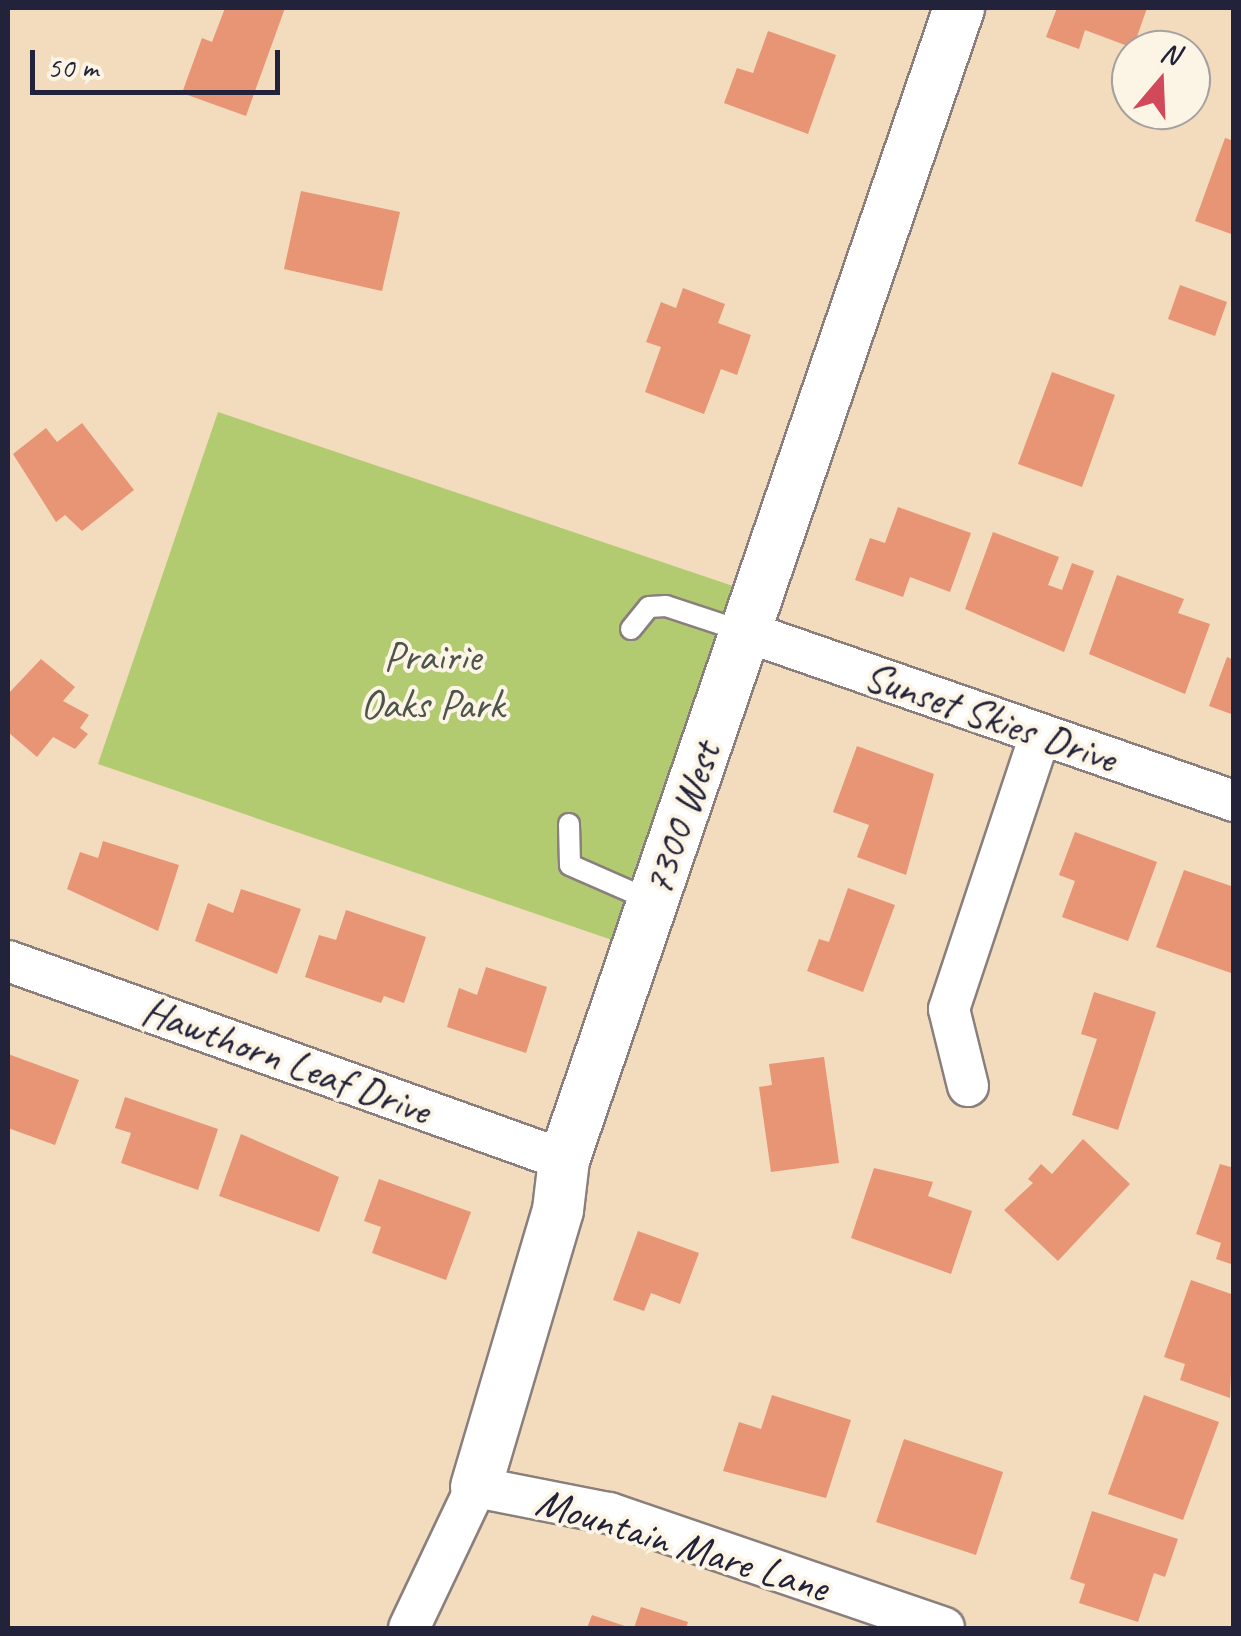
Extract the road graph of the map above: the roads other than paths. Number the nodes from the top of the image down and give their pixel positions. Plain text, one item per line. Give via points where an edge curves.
1 (959, 8) edge
2 (631, 629) dead end
3 (747, 632) junction
4 (1040, 736) junction
5 (1234, 801) edge
6 (568, 824) dead end
7 (653, 901) junction
8 (8, 961) edge
9 (968, 1086) dead end
10 (564, 1160) junction
11 (476, 1487) junction
12 (408, 1628) edge
13 (944, 1628) edge

1 - 3 street, 7300 West
2 - 3 lane via 649,608 666,606
3 - 4 street, Sunset Skies Drive
3 - 7 street, 7300 West
4 - 5 street, Sunset Skies Drive
4 - 9 street via 950,1010
6 - 7 lane via 570,864
7 - 10 street, 7300 West
8 - 10 street, Hawthorn Leaf Drive
10 - 11 street, 7300 West via 558,1210
11 - 12 street, 7300 West
11 - 13 street, Mountain Mare Lane via 609,1513

